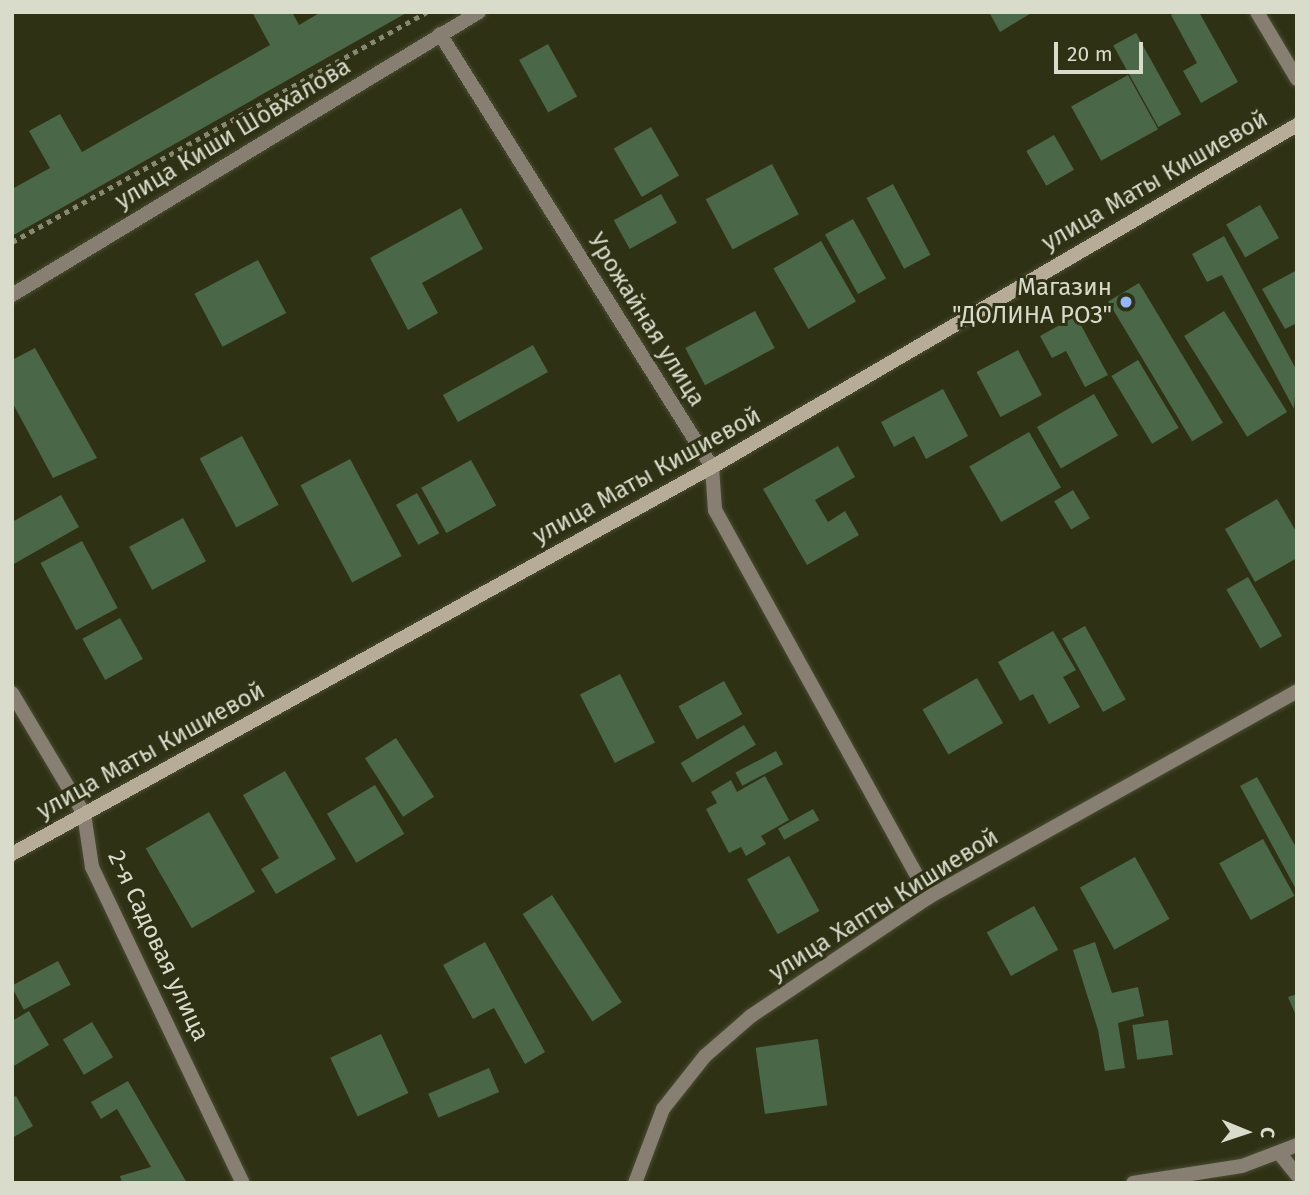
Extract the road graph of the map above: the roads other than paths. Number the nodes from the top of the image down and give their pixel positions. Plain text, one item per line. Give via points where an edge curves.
1 (479, 12) edge
2 (1257, 12) edge
3 (440, 34) junction
4 (1297, 79) edge
5 (1297, 125) edge
6 (12, 295) edge
7 (712, 467) junction
8 (1297, 691) edge
9 (12, 693) edge
10 (84, 814) junction
11 (12, 854) edge
12 (929, 897) junction
13 (1297, 1145) edge
14 (1280, 1154) junction
15 (1297, 1175) edge
16 (243, 1183) edge
17 (635, 1183) edge
18 (1133, 1183) edge

1 - 3 street, улица Киши Шовхалова
2 - 4 street
3 - 6 street, улица Киши Шовхалова
3 - 7 street, Урожайная улица
5 - 7 main road, улица Маты Кишиевой
7 - 10 main road, улица Маты Кишиевой
7 - 12 street, Урожайная улица via 715,510
8 - 12 street, улица Хапты Кишиевой
9 - 10 street, 2-я Садовая улица
10 - 11 main road, улица Маты Кишиевой
10 - 16 street, 2-я Садовая улица via 92,867
12 - 17 street, улица Хапты Кишиевой via 751,1016 705,1056 663,1109
13 - 14 street
14 - 15 street
14 - 18 street via 1242,1166

